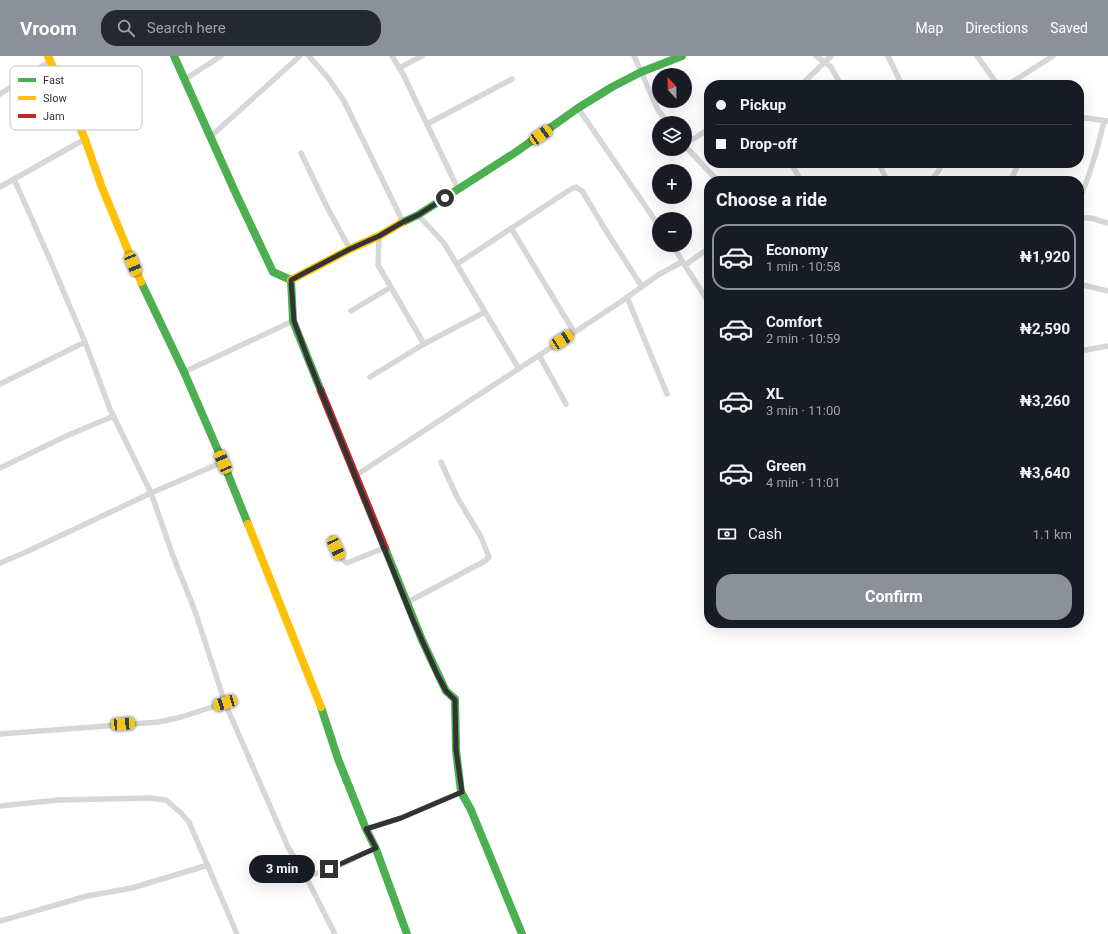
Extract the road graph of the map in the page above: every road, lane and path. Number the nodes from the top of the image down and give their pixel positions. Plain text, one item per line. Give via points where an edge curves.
1 (174, 56) edge
2 (221, 56) edge
3 (300, 56) edge
4 (309, 56) edge
5 (392, 56) edge
6 (422, 56) edge
7 (634, 56) edge
8 (682, 56) edge
9 (816, 56) edge
10 (831, 56) edge
11 (888, 56) edge
12 (978, 56) edge
13 (1053, 56) edge
14 (49, 59) edge
15 (825, 62) junction
16 (39, 66) edge
17 (399, 68) junction
18 (641, 72) junction
19 (512, 79) dead end
20 (184, 80) junction
21 (806, 80) edge
22 (838, 80) edge
23 (900, 80) edge
24 (995, 80) edge
25 (1015, 80) edge
26 (10, 87) edge
27 (0, 94) edge
28 (578, 108) junction
29 (663, 116) edge
30 (1084, 118) edge
31 (1106, 121) edge
32 (427, 124) junction
33 (81, 130) edge
34 (704, 132) edge
35 (210, 137) junction
36 (85, 139) junction
37 (692, 140) edge
38 (301, 153) dead end
39 (692, 153) edge
40 (704, 166) edge
41 (706, 168) edge
42 (713, 176) edge
43 (14, 179) junction
44 (0, 187) edge
45 (1084, 188) edge
46 (458, 189) junction
47 (418, 215) junction
48 (652, 216) edge
49 (1084, 218) edge
50 (403, 222) junction
51 (1108, 223) edge
52 (511, 228) junction
53 (379, 236) junction
54 (350, 249) junction
55 (704, 251) edge
56 (677, 252) edge
57 (684, 263) junction
58 (456, 264) junction
59 (291, 280) junction
60 (1084, 285) edge
61 (391, 287) junction
62 (642, 287) junction
63 (1108, 291) edge
64 (704, 295) edge
65 (627, 297) junction
66 (351, 311) dead end
67 (485, 312) junction
68 (294, 321) junction
69 (574, 332) junction
70 (84, 342) junction
71 (424, 344) junction
72 (1108, 346) edge
73 (1084, 350) edge
74 (539, 355) junction
75 (519, 368) junction
76 (184, 372) junction
77 (370, 377) dead end
78 (0, 384) edge
79 (667, 394) dead end
80 (566, 404) dead end
81 (114, 416) junction
82 (223, 462) junction
83 (441, 462) dead end
84 (0, 468) edge
85 (355, 476) junction
86 (150, 492) junction
87 (332, 538) dead end
88 (384, 548) junction
89 (0, 563) edge
90 (406, 602) junction
91 (225, 703) junction
92 (0, 734) edge
93 (462, 792) junction
94 (0, 806) edge
95 (366, 829) junction
96 (376, 848) junction
97 (208, 864) junction
98 (306, 877) junction
99 (0, 922) edge
100 (237, 934) edge
101 (335, 934) edge
102 (407, 934) edge
103 (522, 934) edge

1 - 20 street
2 - 20 street
3 - 35 street
4 - 50 street via 344,101
5 - 17 street
6 - 17 street
7 - 18 street
8 - 18 street
9 - 15 street
10 - 15 street
11 - 23 street
12 - 24 street
13 - 25 street
14 - 16 street
15 - 21 street
15 - 22 street via 832,67
17 - 32 street
18 - 28 street
18 - 29 street
19 - 32 street
20 - 35 street
26 - 27 street
28 - 46 street
28 - 48 street
30 - 31 street
31 - 45 street
32 - 46 street
33 - 36 street
34 - 37 street
35 - 59 street via 273,272
36 - 43 street
36 - 76 street via 144,290
38 - 54 street
39 - 40 street
41 - 42 street
43 - 44 street
43 - 70 street
46 - 47 street
47 - 50 street
47 - 58 street via 444,243
49 - 51 street
50 - 53 street
52 - 58 street
52 - 62 street via 576,187 582,191
52 - 69 street
53 - 54 street
53 - 61 street via 378,264
54 - 59 street
55 - 57 street
56 - 57 street
57 - 62 street via 658,275
57 - 64 street
58 - 67 street
59 - 68 street
60 - 63 street
61 - 66 street
61 - 71 street
62 - 65 street
65 - 69 street
65 - 79 street
67 - 71 street
67 - 75 street
68 - 76 street
68 - 85 street
69 - 74 street
70 - 78 street
70 - 81 street
71 - 77 street
72 - 73 street
74 - 75 street
74 - 80 street
75 - 85 street
76 - 82 street
81 - 84 street
81 - 86 street
82 - 86 street
82 - 95 street via 317,696 338,759
83 - 90 street via 457,497 482,537 489,557 485,562
85 - 88 street
86 - 89 street
86 - 91 street via 172,556 195,611
87 - 88 street via 341,558 347,563
88 - 90 street
90 - 93 street via 437,674 446,691 455,700 456,750
91 - 92 street via 159,722
91 - 98 street via 288,848
93 - 95 street via 401,818
93 - 103 street
94 - 97 street via 58,800 166,800 188,822
95 - 96 street
96 - 98 street via 341,865
96 - 102 street
97 - 99 street via 132,888 87,896
97 - 100 street
98 - 101 street

